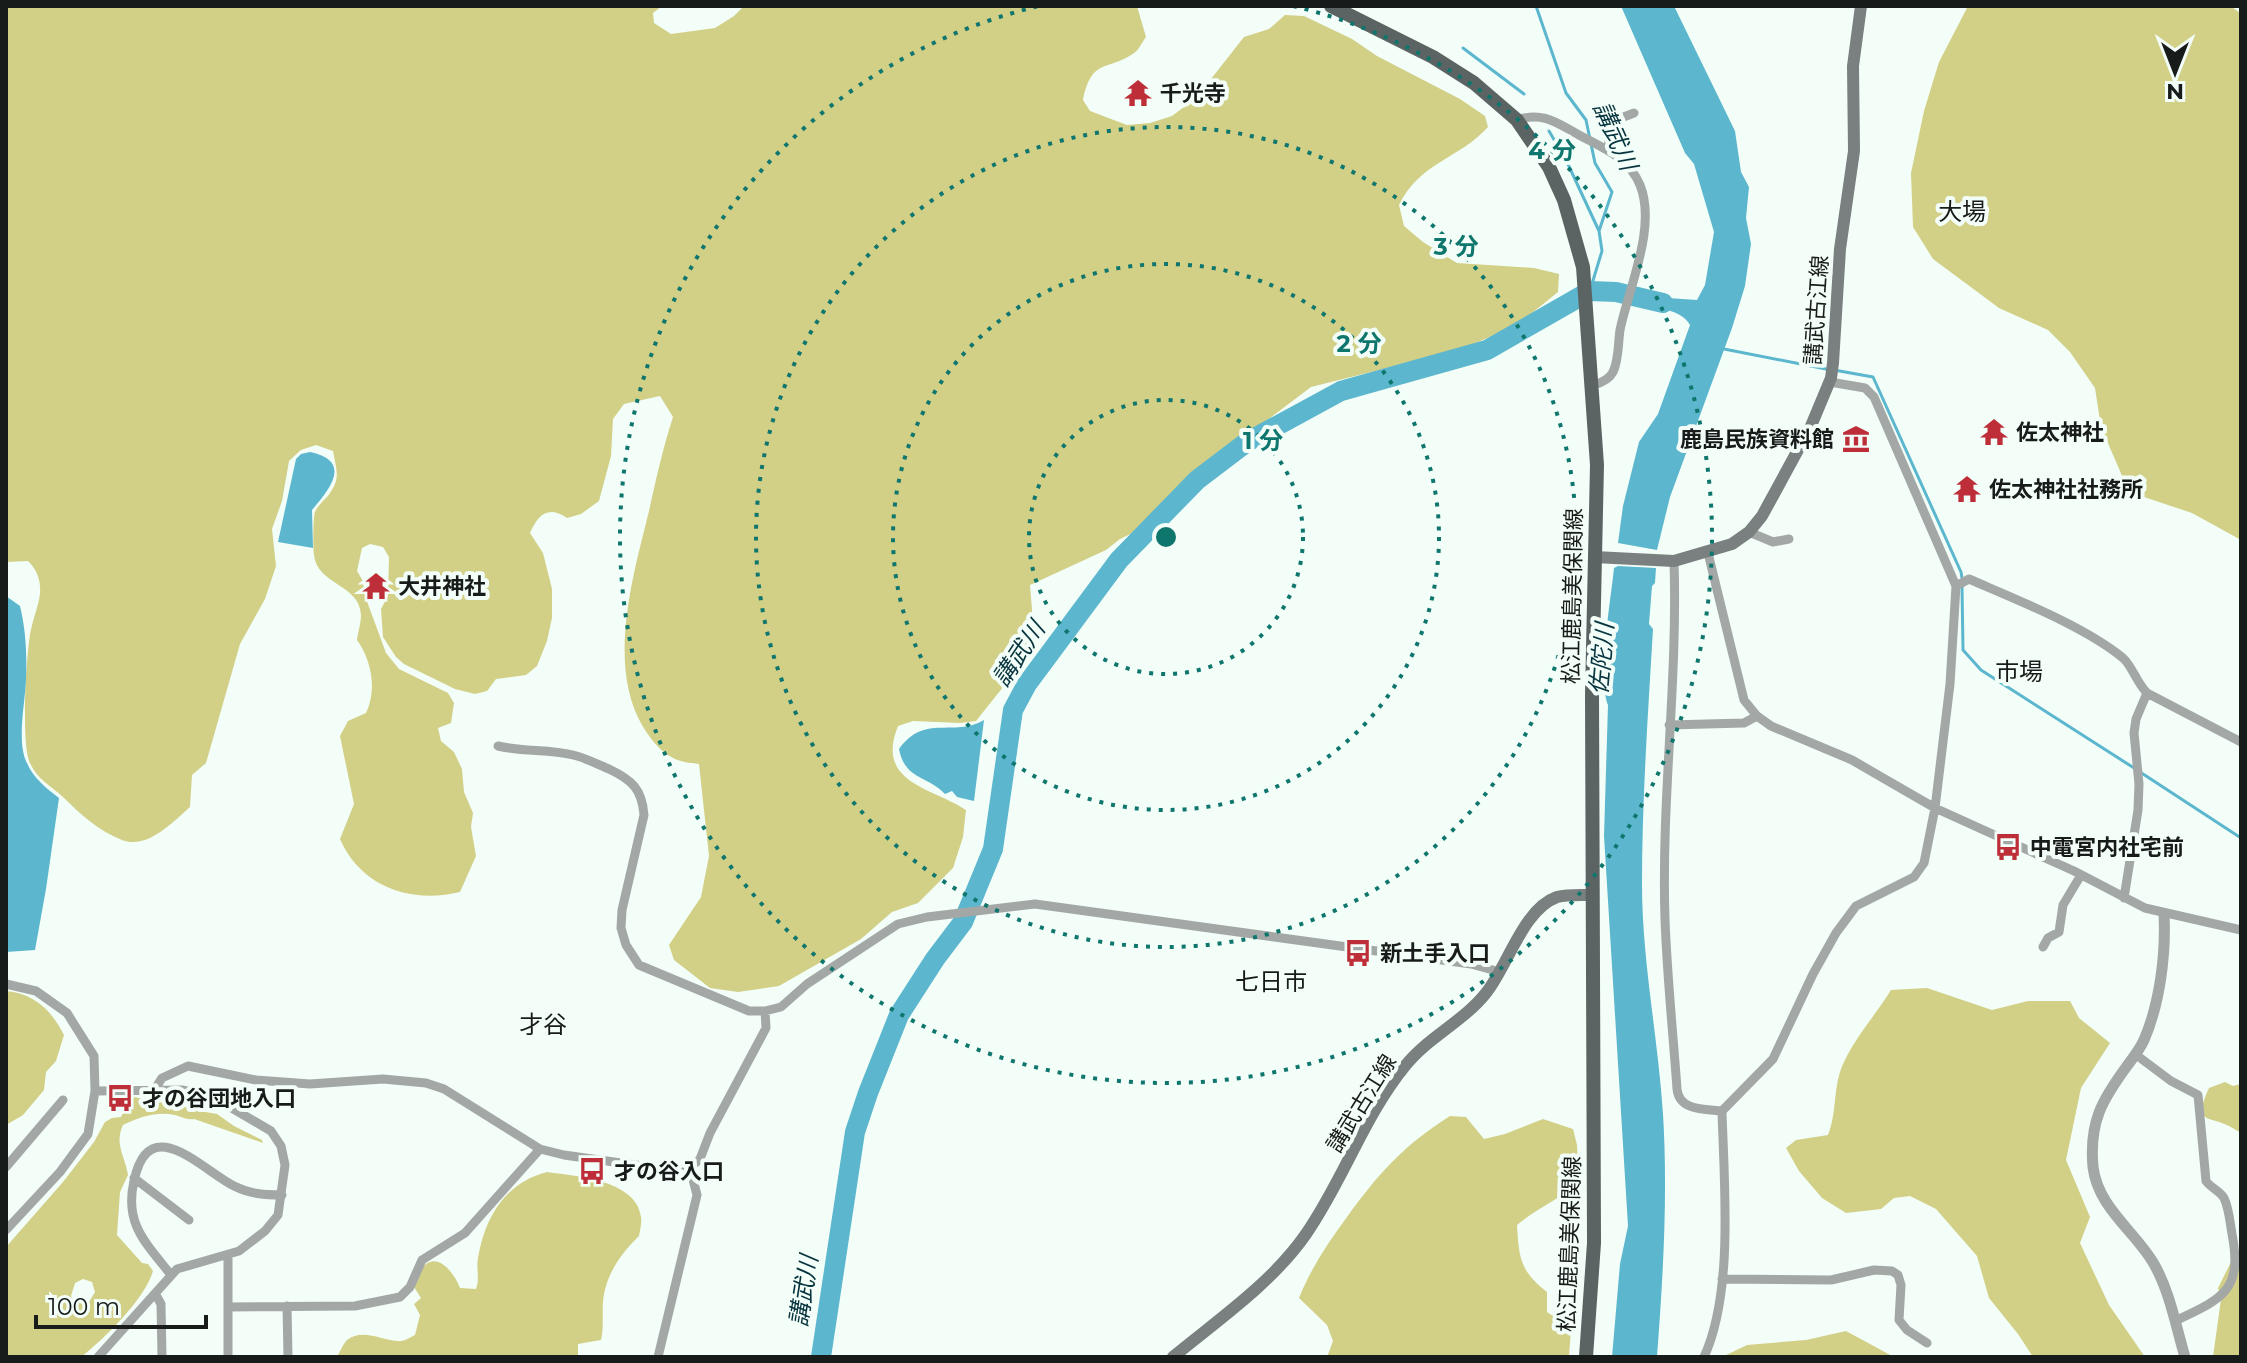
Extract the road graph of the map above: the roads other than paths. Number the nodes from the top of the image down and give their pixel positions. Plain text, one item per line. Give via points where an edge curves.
1 (1331, 6) edge
2 (1861, 6) edge
3 (1634, 113) dead end
4 (1517, 120) junction
5 (1609, 151) junction
6 (1830, 380) junction
7 (1593, 385) junction
8 (1749, 532) junction
9 (1789, 539) dead end
10 (1708, 553) junction
11 (1594, 557) junction
12 (1674, 561) junction
13 (1960, 583) junction
14 (2147, 693) junction
15 (1757, 716) junction
16 (1669, 725) junction
17 (2241, 742) edge
18 (498, 746) dead end
19 (1935, 808) junction
20 (2081, 875) junction
21 (1593, 895) junction
22 (2124, 898) junction
23 (2164, 914) junction
24 (2241, 930) edge
25 (2043, 947) dead end
26 (1500, 972) junction
27 (6, 984) edge
28 (765, 1011) junction
29 (2135, 1054) junction
30 (155, 1089) junction
31 (95, 1091) junction
32 (63, 1100) dead end
33 (1722, 1111) junction
34 (540, 1149) junction
35 (6, 1167) edge
36 (690, 1168) junction
37 (134, 1178) junction
38 (282, 1195) junction
39 (189, 1220) dead end
40 (6, 1230) edge
41 (228, 1256) junction
42 (171, 1275) junction
43 (1722, 1279) junction
44 (156, 1295) junction
45 (287, 1306) junction
46 (228, 1307) junction
47 (2175, 1321) junction
48 (1927, 1343) dead end
49 (98, 1357) edge
50 (162, 1357) edge
51 (228, 1357) edge
52 (288, 1357) edge
53 (658, 1357) edge
54 (1173, 1357) edge
55 (1586, 1357) edge
56 (1704, 1357) edge
57 (2185, 1357) edge

1 - 4 main road, 松江鹿島美保関線 via 1443,63
2 - 6 main road, 講武古江線 via 1853,66 1854,151
3 - 5 street via 1608,123
4 - 5 street via 1542,117
4 - 7 main road, 松江鹿島美保関線 via 1564,200 1583,267
5 - 7 street via 1630,167 1641,187 1644,234 1612,374
6 - 8 main road, 講武古江線 via 1811,426
6 - 13 street via 1865,388 1874,397
7 - 11 main road, 松江鹿島美保関線
8 - 9 street via 1773,542
8 - 10 main road, 講武古江線
10 - 12 main road, 講武古江線
10 - 15 street via 1744,700
11 - 12 main road, 講武古江線
11 - 21 main road, 松江鹿島美保関線
12 - 16 street
13 - 14 street via 1969,579 2089,637 2125,660
13 - 19 street
14 - 17 street
14 - 22 street via 2134,733 2139,776
15 - 16 street via 1744,723
15 - 19 street via 1852,760
16 - 33 street via 1665,919 1677,1097 1689,1106
18 - 28 street via 571,755 629,779 637,787 644,815 622,910 626,945 639,965 728,1004
19 - 20 street
19 - 33 street via 1919,872 1856,906 1813,974 1773,1059
20 - 22 street
20 - 25 street via 2063,905 2059,932
21 - 26 main road, 講武古江線 via 1558,897 1542,905
21 - 55 main road, 松江鹿島美保関線 via 1594,1243
22 - 23 street
23 - 24 street
23 - 29 street via 2166,941 2155,998
26 - 28 street via 1053,905 954,913 898,924 781,1007
26 - 54 main road, 講武古江線 via 1477,1005 1406,1064 1306,1234 1279,1267
27 - 31 street via 36,991 67,1013 94,1056
28 - 36 street via 766,1028 700,1159
29 - 47 street via 2103,1099 2094,1122 2094,1171 2107,1204 2155,1265
29 - 47 street via 2198,1095 2206,1181 2223,1195 2234,1245 2236,1271 2230,1285
30 - 31 street
30 - 34 street via 162,1078 188,1066 283,1082 426,1083
30 - 38 street via 213,1097 271,1131 284,1155
31 - 40 street via 88,1134
32 - 35 street
33 - 43 street
34 - 36 street via 657,1169
34 - 45 street via 465,1233 422,1260 400,1297 355,1306
36 - 53 street via 697,1195
37 - 38 street via 150,1152 173,1147 236,1188
37 - 39 street
37 - 42 street via 134,1222
38 - 41 street via 273,1222 251,1244
41 - 42 street via 186,1264
41 - 46 street
42 - 44 street
43 - 48 street via 1831,1280 1892,1271 1901,1285 1899,1320
43 - 56 street via 1720,1311
44 - 49 street
44 - 50 street via 161,1304
45 - 46 street
45 - 52 street
46 - 51 street
47 - 57 street

